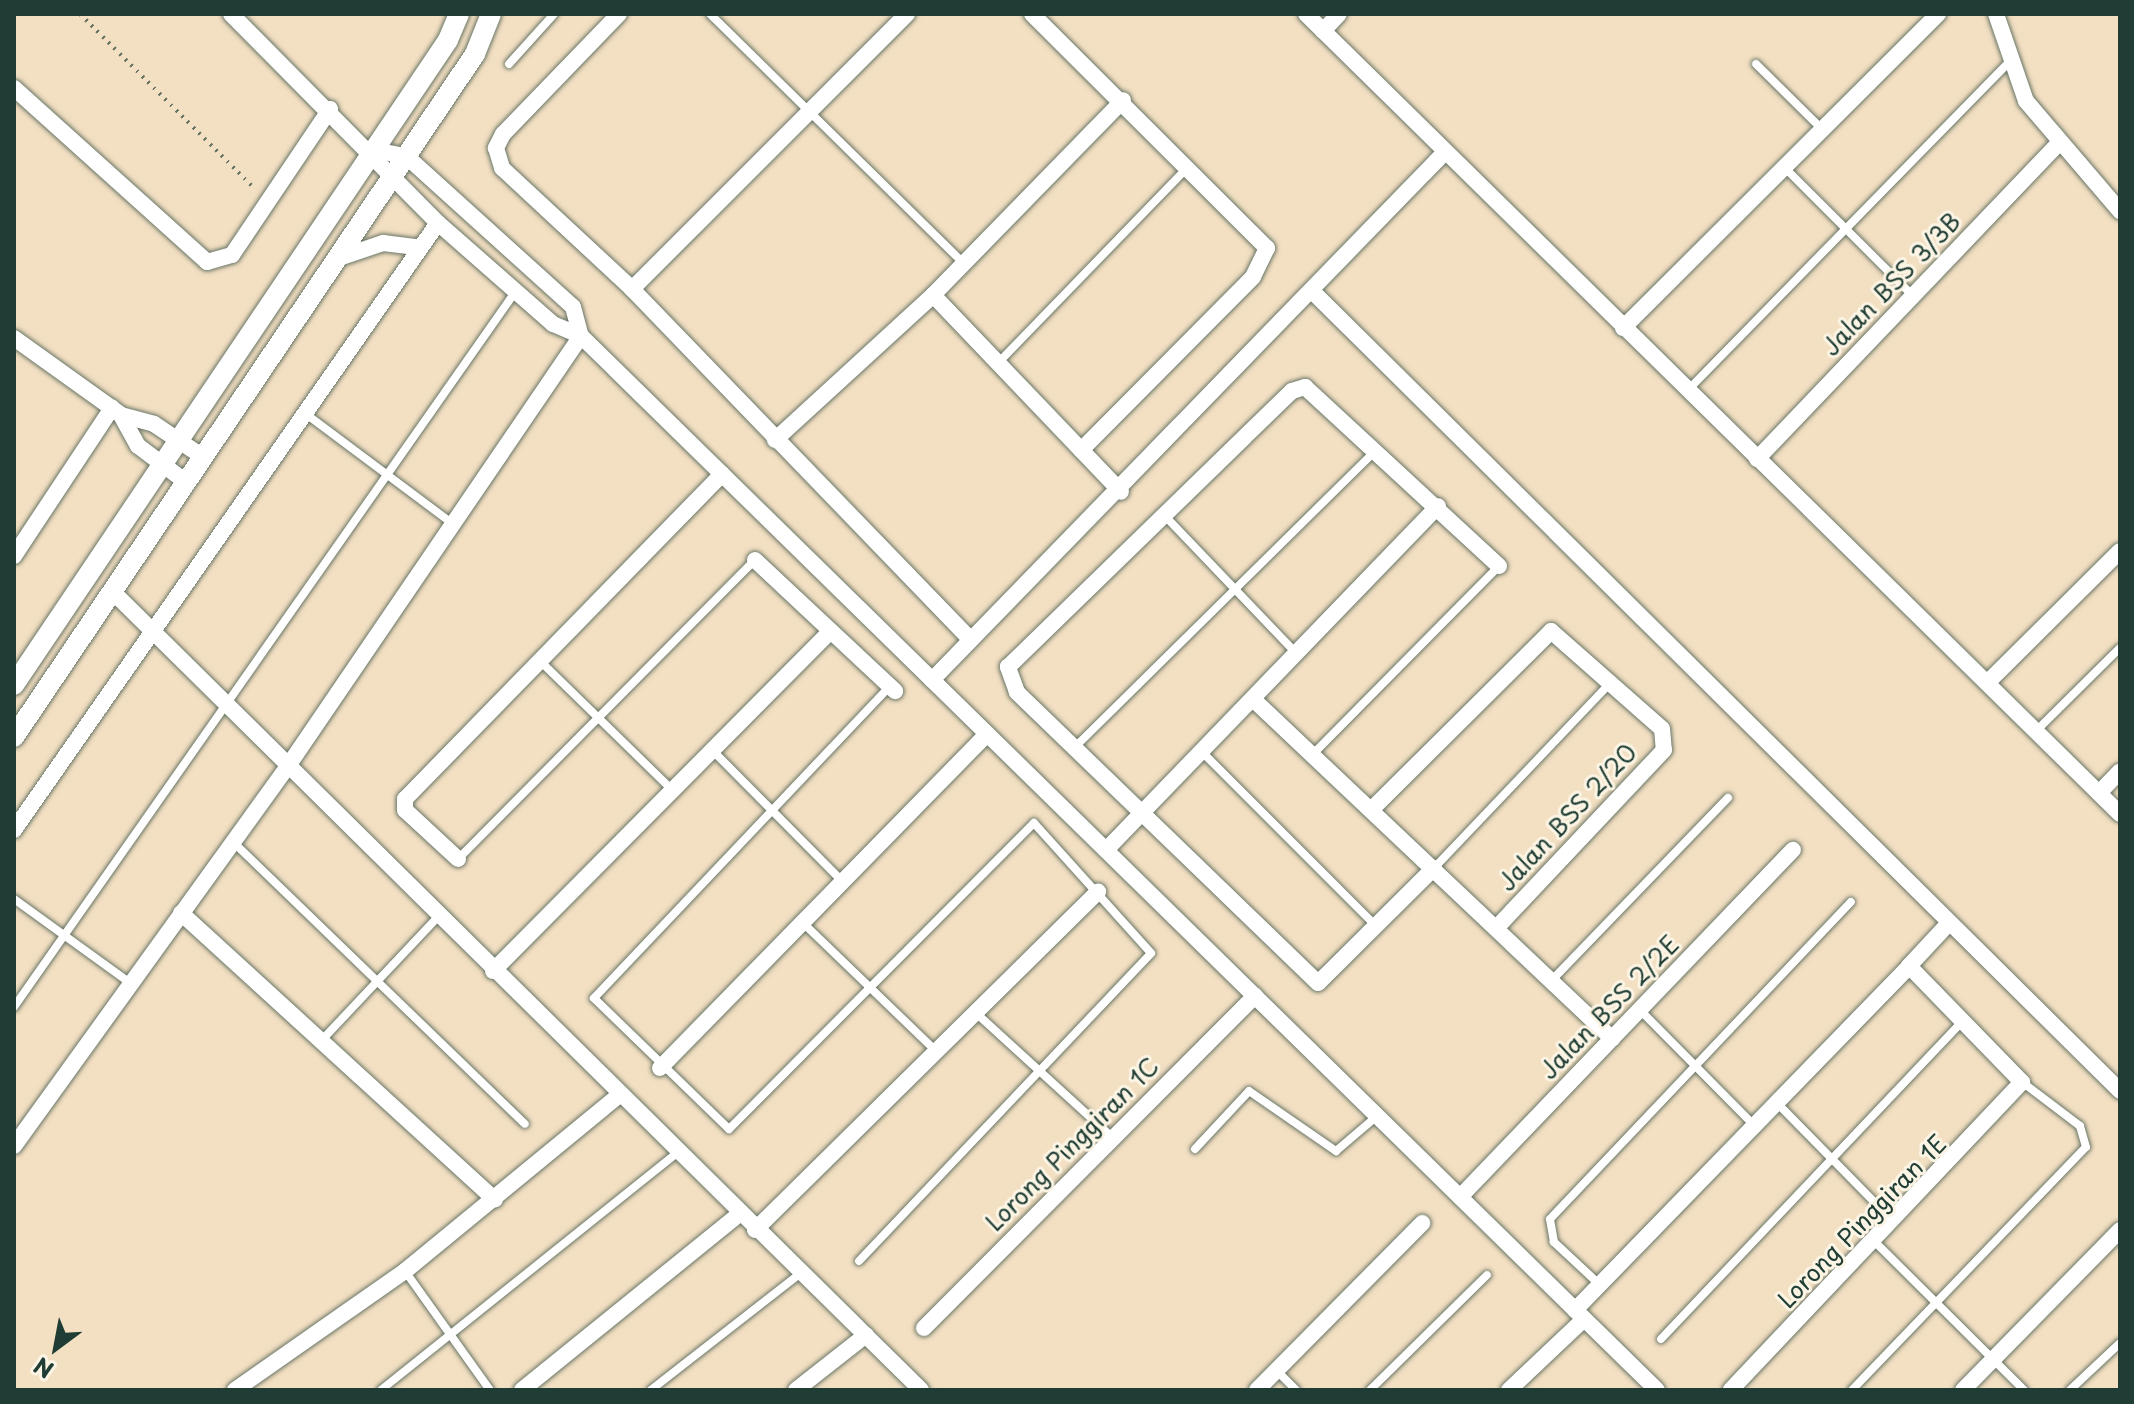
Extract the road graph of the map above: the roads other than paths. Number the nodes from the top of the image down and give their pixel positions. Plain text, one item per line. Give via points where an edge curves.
1 (231, 14) edge
2 (459, 14) edge
3 (491, 14) edge
4 (554, 14) edge
5 (619, 14) edge
6 (710, 14) edge
7 (907, 14) edge
8 (1032, 14) edge
9 (1306, 14) edge
10 (1339, 14) edge
11 (1938, 14) edge
12 (1996, 14) edge
13 (1323, 31) junction
14 (2012, 60) junction
15 (509, 64) dead end
16 (1756, 64) dead end
17 (14, 88) edge
18 (1123, 100) junction
19 (330, 109) junction
20 (809, 112) junction
21 (1822, 129) junction
22 (2059, 143) junction
23 (374, 150) junction
24 (1444, 153) junction
25 (406, 156) junction
26 (1190, 166) junction
27 (1784, 167) junction
28 (390, 179) junction
29 (2120, 211) edge
30 (438, 223) junction
31 (1845, 230) junction
32 (421, 248) junction
33 (336, 259) junction
34 (964, 264) junction
35 (632, 289) junction
36 (516, 291) junction
37 (1312, 291) junction
38 (933, 295) junction
39 (1913, 296) junction
40 (1623, 328) junction
41 (581, 336) junction
42 (14, 338) edge
43 (998, 363) junction
44 (1687, 391) junction
45 (117, 412) junction
46 (304, 413) junction
47 (177, 440) junction
48 (775, 440) junction
49 (1081, 450) junction
50 (1376, 450) junction
51 (203, 457) junction
52 (1757, 459) junction
53 (160, 465) junction
54 (722, 474) junction
55 (387, 475) junction
56 (186, 482) junction
57 (1121, 492) junction
58 (1438, 506) junction
59 (1165, 516) junction
60 (449, 521) junction
61 (2120, 551) edge
62 (14, 556) edge
63 (755, 560) joint
64 (1499, 566) joint
65 (1235, 589) junction
66 (112, 591) junction
67 (830, 632) junction
68 (152, 637) junction
69 (969, 638) junction
70 (2120, 648) edge
71 (1297, 655) junction
72 (539, 661) junction
73 (932, 680) junction
74 (1611, 682) junction
75 (1987, 683) junction
76 (14, 685) edge
77 (892, 689) joint
78 (1254, 700) junction
79 (228, 707) junction
80 (600, 721) junction
81 (2036, 731) junction
82 (987, 734) junction
83 (14, 737) edge
84 (1073, 749) junction
85 (713, 751) junction
86 (1203, 753) junction
87 (1312, 755) junction
88 (288, 766) junction
89 (2120, 771) edge
90 (674, 792) junction
91 (2099, 793) junction
92 (1728, 798) dead end
93 (771, 807) junction
94 (1371, 810) junction
95 (2120, 814) edge
96 (1143, 817) junction
97 (14, 830) edge
98 (231, 840) junction
99 (1106, 850) junction
100 (1793, 850) dead end
101 (458, 859) joint
102 (1434, 868) junction
103 (845, 884) junction
104 (1098, 892) junction
105 (14, 899) edge
106 (1851, 902) dead end
107 (181, 913) junction
108 (438, 917) junction
109 (804, 924) junction
110 (1948, 924) junction
111 (1497, 927) junction
112 (1379, 928) junction
113 (66, 934) junction
114 (1909, 966) junction
115 (493, 971) junction
116 (1553, 979) junction
117 (376, 981) junction
118 (130, 983) junction
119 (871, 988) junction
120 (1255, 996) junction
121 (14, 1007) edge
122 (1640, 1010) junction
123 (976, 1013) junction
124 (1964, 1020) junction
125 (1612, 1039) junction
126 (321, 1041) junction
127 (938, 1053) junction
128 (660, 1068) junction
129 (1699, 1070) junction
130 (1043, 1074) junction
131 (2022, 1082) junction
132 (2120, 1091) edge
133 (617, 1097) junction
134 (1776, 1103) junction
135 (1377, 1116) junction
136 (525, 1124) dead end
137 (1754, 1125) junction
138 (1112, 1137) junction
139 (14, 1146) edge
140 (1195, 1149) dead end
141 (677, 1153) junction
142 (1829, 1156) junction
143 (1460, 1197) junction
144 (495, 1200) junction
145 (739, 1214) junction
146 (1894, 1222) junction
147 (1422, 1223) dead end
148 (755, 1230) junction
149 (2120, 1230) edge
150 (1875, 1242) junction
151 (859, 1261) dead end
152 (405, 1271) junction
153 (801, 1273) junction
154 (1487, 1275) dead end
155 (1599, 1284) junction
156 (1934, 1301) junction
157 (1579, 1314) junction
158 (924, 1328) dead end
159 (866, 1335) junction
160 (451, 1339) junction
161 (1661, 1339) dead end
162 (2120, 1343) edge
163 (1992, 1360) junction
164 (1277, 1371) junction
165 (235, 1390) edge
166 (381, 1390) edge
167 (490, 1390) edge
168 (522, 1390) edge
169 (651, 1390) edge
170 (796, 1390) edge
171 (921, 1390) edge
172 (1257, 1390) edge
173 (1296, 1390) edge
174 (1370, 1390) edge
175 (1509, 1390) edge
176 (1657, 1390) edge
177 (1731, 1390) edge
178 (1852, 1390) edge
179 (1963, 1390) edge
180 (2024, 1390) edge
181 (2070, 1390) edge

1 - 19 street
2 - 23 street
3 - 25 street via 475,54
4 - 15 lane
5 - 35 street via 496,148 502,168
6 - 20 lane
7 - 20 street
8 - 18 street
9 - 13 street
10 - 13 street
11 - 21 street
12 - 14 street
13 - 24 street
14 - 22 street via 2026,101
14 - 31 lane
16 - 21 lane
17 - 19 street via 207,262 232,255
18 - 26 street
18 - 34 street
19 - 23 street
20 - 34 lane
20 - 35 street
21 - 27 street
22 - 29 street
22 - 39 street, Jalan BSS 3/3B
23 - 25 street
23 - 28 street
23 - 47 street
24 - 37 street
24 - 40 street
25 - 28 street
25 - 41 street via 573,307
26 - 43 lane
26 - 49 street via 1266,242 1265,260
27 - 31 lane
27 - 40 street
28 - 30 street
28 - 33 street
30 - 32 street
30 - 36 street
31 - 39 lane
31 - 44 lane
32 - 33 street via 383,243
32 - 46 street
33 - 51 street
34 - 38 street
35 - 48 street
36 - 41 street via 553,324
36 - 55 lane
37 - 57 street
37 - 110 street
38 - 43 street
38 - 48 street
39 - 52 street, Jalan BSS 3/3B
40 - 44 street
41 - 54 street
41 - 60 street
42 - 45 street
43 - 49 street
44 - 52 street
45 - 47 street
45 - 53 street via 138,446
45 - 62 street
46 - 55 lane
46 - 68 street
47 - 51 street
47 - 53 street
48 - 69 street
49 - 57 street
50 - 58 street
50 - 59 street via 1320,395 1292,391
50 - 65 lane
51 - 56 street
52 - 75 street
53 - 56 street
53 - 76 street
54 - 72 street
54 - 73 street
55 - 60 lane
55 - 79 lane
56 - 66 street
57 - 69 street
58 - 64 street
58 - 71 street
59 - 65 lane
59 - 84 street via 1008,667 1017,692
60 - 88 street
61 - 75 street
63 - 67 street
63 - 80 lane
64 - 87 lane
65 - 71 lane
65 - 84 lane
66 - 68 street
66 - 83 street
67 - 77 street
67 - 85 street
68 - 79 street
68 - 97 street
69 - 73 street
70 - 81 lane
71 - 78 street
72 - 80 lane
72 - 101 street via 403,804
73 - 82 street
74 - 94 street via 1551,631
74 - 102 lane
74 - 111 street, Jalan BSS 2/20 via 1669,739
75 - 81 street
77 - 93 lane
78 - 86 street
78 - 87 street
79 - 88 street
79 - 113 lane
80 - 90 lane
80 - 101 lane
81 - 91 street
82 - 99 street
82 - 103 street
84 - 96 street
85 - 90 street
85 - 93 lane
86 - 96 street
86 - 112 lane
87 - 94 street
88 - 98 street
88 - 108 street
89 - 91 street
90 - 115 street
91 - 95 street
92 - 116 lane
93 - 103 lane
93 - 128 lane via 594,998
94 - 102 street
96 - 99 street
96 - 112 street via 1318,983
98 - 107 street
98 - 117 lane
99 - 120 street
100 - 122 street, Jalan BSS 2/2E
102 - 111 street
102 - 112 street
103 - 109 street
104 - 119 lane via 1027,822
104 - 123 street
104 - 130 lane via 1151,953
105 - 113 lane
106 - 129 lane
107 - 118 street
107 - 126 street
108 - 115 street
108 - 117 lane
109 - 119 lane
109 - 128 street
110 - 114 street
110 - 132 street
111 - 116 street
113 - 118 lane
113 - 121 lane
114 - 124 street
114 - 134 street
115 - 133 street
116 - 125 street
117 - 126 lane
117 - 136 lane
118 - 139 street
119 - 127 lane
119 - 128 lane via 729,1129
120 - 135 street
120 - 138 street, Lorong Pinggiran 1C
122 - 125 street, Jalan BSS 2/2E
122 - 129 lane
123 - 127 street
123 - 130 lane
124 - 131 street
124 - 142 lane
125 - 143 street, Jalan BSS 2/2E
126 - 144 street
127 - 148 street
129 - 137 lane
129 - 155 lane via 1550,1219 1554,1242
130 - 138 lane
130 - 151 lane
131 - 146 street, Lorong Pinggiran 1E
131 - 156 lane via 2080,1126 2086,1147
133 - 141 street
133 - 144 street
134 - 137 street
134 - 142 lane
135 - 140 lane via 1336,1151 1249,1091
135 - 143 street
137 - 155 street
138 - 158 street, Lorong Pinggiran 1C
141 - 145 street
141 - 160 lane
142 - 146 lane
142 - 161 lane
143 - 157 street
144 - 152 street
145 - 148 street
145 - 168 street
146 - 150 street, Lorong Pinggiran 1E
147 - 164 street
148 - 153 street
149 - 163 street
150 - 156 lane
150 - 177 street, Lorong Pinggiran 1E
152 - 160 lane
152 - 165 street
153 - 159 street
153 - 169 lane
154 - 174 lane
155 - 157 street
156 - 163 lane
156 - 178 lane
157 - 175 street
157 - 176 street
159 - 170 street
159 - 171 street
160 - 166 lane
160 - 167 lane
162 - 181 lane
163 - 179 street
163 - 180 lane
164 - 172 street
164 - 173 lane

